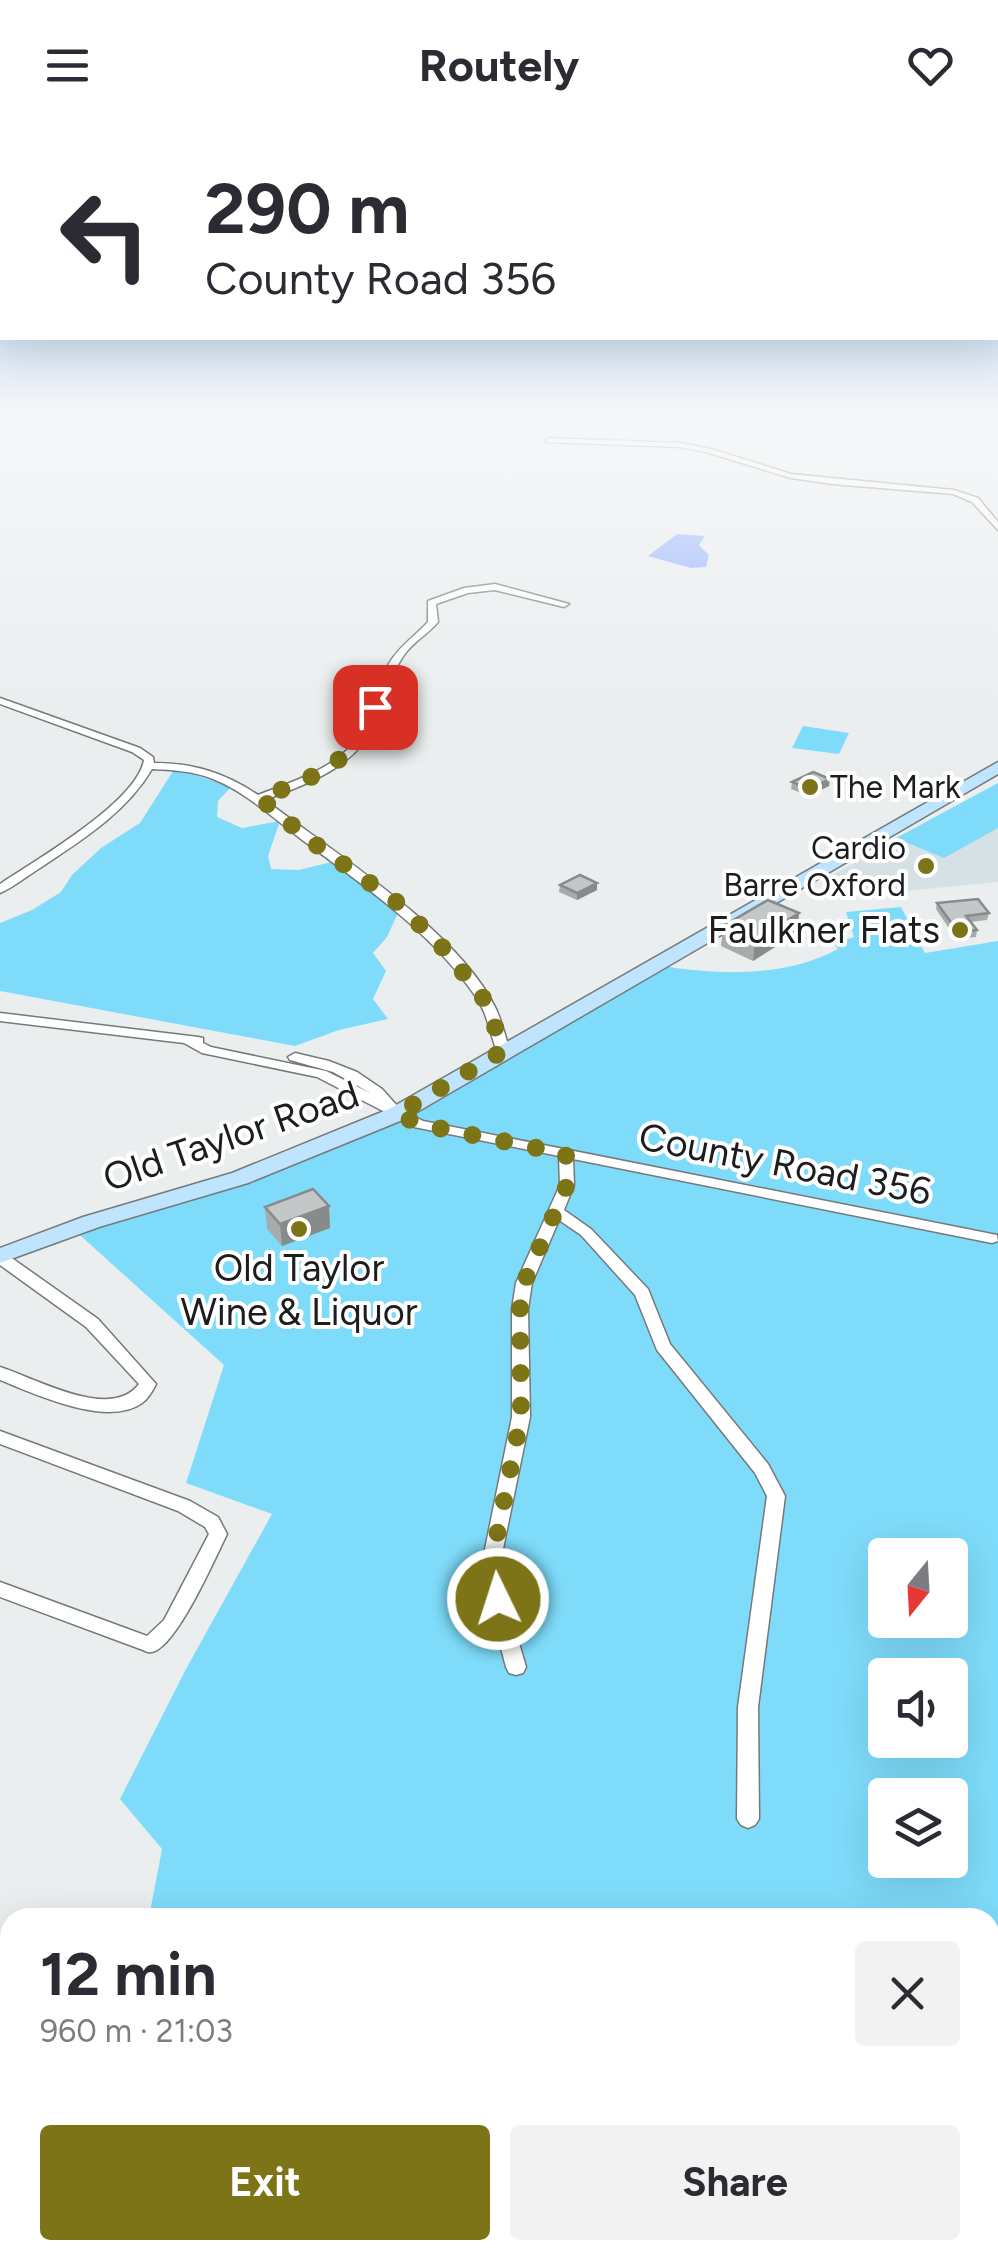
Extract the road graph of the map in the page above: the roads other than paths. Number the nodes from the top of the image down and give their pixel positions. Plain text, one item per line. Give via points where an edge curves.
1 (564, 604) dead end
2 (0, 701) edge
3 (149, 766) junction
4 (998, 767) edge
5 (260, 798) junction
6 (0, 889) edge
7 (0, 1017) edge
8 (503, 1051) junction
9 (397, 1114) junction
10 (566, 1154) junction
11 (558, 1212) junction
12 (992, 1238) dead end
13 (0, 1257) edge
14 (0, 1374) edge
15 (0, 1437) edge
16 (0, 1589) edge
17 (516, 1666) dead end
18 (748, 1819) dead end

1 - 5 street via 495,587 431,603 433,622 396,659 359,742 335,764
2 - 3 street via 136,750
3 - 5 street via 185,765
3 - 6 street via 94,824
4 - 8 street, Old Taylor Road
5 - 8 street via 398,903 446,951 487,1003
7 - 9 street, County Road 356 via 190,1042 321,1074
8 - 9 street, Old Taylor Road
9 - 10 street, County Road 356
9 - 13 street, Old Taylor Road via 240,1178
10 - 11 street via 567,1185
10 - 12 street, County Road 356
11 - 17 street via 524,1283 521,1417 494,1550 498,1599
11 - 18 street via 586,1232 642,1293 663,1346 762,1468 776,1496 748,1707
13 - 14 street via 92,1323 148,1384 135,1403 107,1407
15 - 16 street via 184,1506 212,1522 218,1534 171,1625 150,1645

